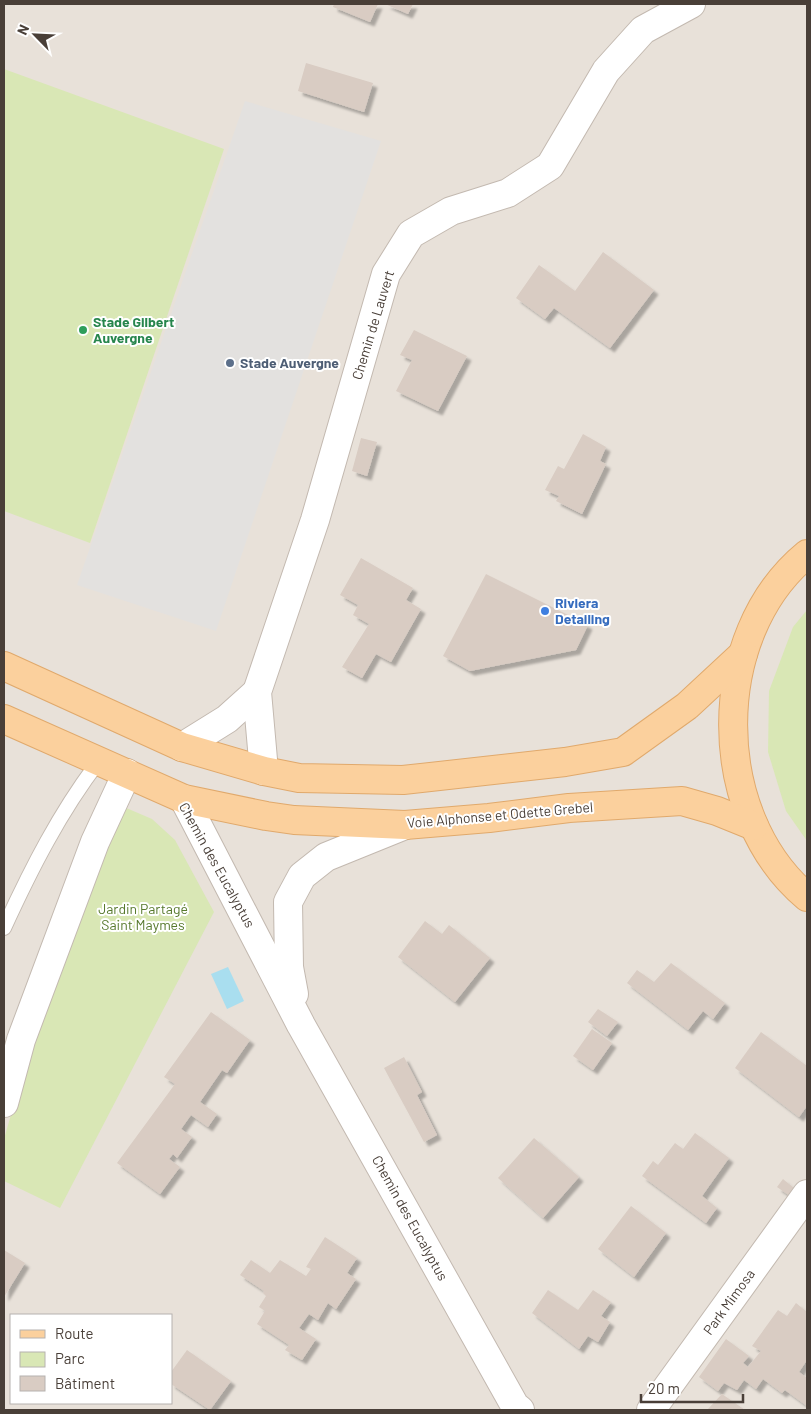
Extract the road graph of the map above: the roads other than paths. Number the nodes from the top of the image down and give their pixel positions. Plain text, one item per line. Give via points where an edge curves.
1 (691, 4) edge
2 (807, 554) edge
3 (743, 654) junction
4 (4, 666) edge
5 (257, 692) junction
6 (4, 719) edge
7 (182, 747) junction
8 (99, 761) junction
9 (264, 771) junction
10 (127, 774) junction
11 (184, 799) junction
12 (405, 825) junction
13 (754, 826) junction
14 (807, 897) edge
15 (4, 928) edge
16 (301, 1025) junction
17 (4, 1103) edge
18 (807, 1194) edge
19 (515, 1409) edge
20 (651, 1410) edge

1 - 5 street, Chemin de Lauvert via 643,30 606,71 550,166 508,193 451,211 411,234 386,274 315,520
2 - 3 main road via 778,586 758,618
3 - 9 main road via 687,706 623,752 565,762 403,780 299,778
3 - 13 main road via 734,697 732,741 740,784
4 - 7 main road
5 - 7 street, Chemin de Lauvert via 227,720
5 - 9 street, Chemin de Lauvert
6 - 8 main road, Chemin des Eucalyptus
7 - 9 main road
8 - 10 main road, Chemin des Eucalyptus
8 - 15 lane via 38,856
10 - 11 main road, Chemin des Eucalyptus
10 - 17 street via 95,842 21,1040
11 - 12 main road, Voie Alphonse et Odette Grebel via 294,820
11 - 16 street, Chemin des Eucalyptus
12 - 13 main road, Voie Alphonse et Odette Grebel via 569,808 682,802 717,811
12 - 16 street, Chemin des Eucalyptus via 326,857 302,876 288,902 289,967
13 - 14 main road via 775,861
16 - 19 street, Chemin des Eucalyptus
18 - 20 street, Park Mimosa

